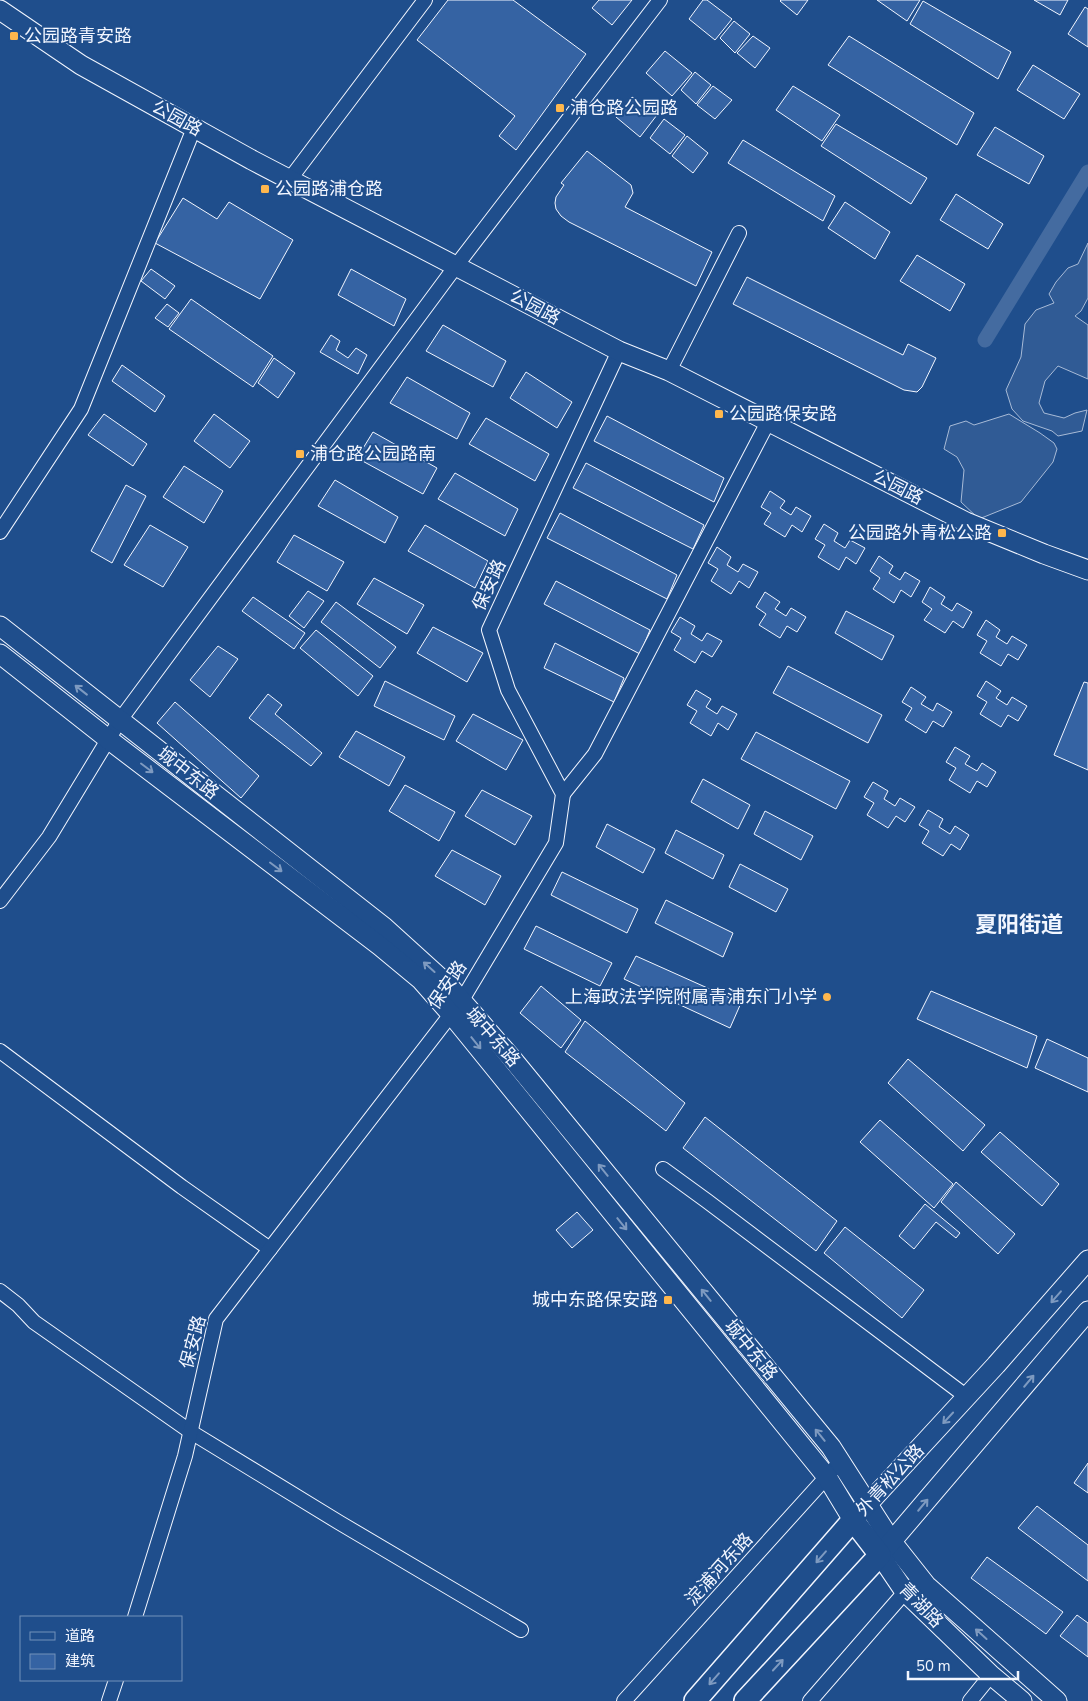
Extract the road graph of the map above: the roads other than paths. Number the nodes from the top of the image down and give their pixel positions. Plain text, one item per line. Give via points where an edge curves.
1 (426, 0) edge
2 (660, 0) edge
3 (0, 10) edge
4 (194, 128) junction
5 (290, 179) junction
6 (739, 233) dead end
7 (456, 266) junction
8 (619, 351) junction
9 (669, 372) junction
10 (768, 422) junction
11 (0, 532) edge
12 (1088, 570) edge
13 (0, 626) edge
14 (0, 654) edge
15 (120, 720) junction
16 (108, 739) junction
17 (562, 794) junction
18 (0, 901) edge
19 (456, 1007) junction
20 (0, 1051) edge
21 (662, 1170) dead end
22 (270, 1249) junction
23 (1088, 1260) edge
24 (0, 1292) edge
25 (1088, 1311) edge
26 (967, 1397) junction
27 (191, 1432) junction
28 (840, 1462) junction
29 (827, 1478) junction
30 (867, 1504) junction
31 (853, 1520) junction
32 (886, 1549) junction
33 (905, 1592) junction
34 (135, 1616) edge
35 (521, 1630) dead end
36 (991, 1675) junction
37 (116, 1681) edge
38 (109, 1701) edge
39 (624, 1701) edge
40 (695, 1701) edge
41 (745, 1701) edge
42 (810, 1701) edge
43 (970, 1701) edge
44 (1022, 1701) edge
45 (1057, 1701) edge

1 - 5 street
2 - 7 street
3 - 4 main road, 公园路 via 81,65
4 - 5 main road, 公园路
4 - 11 street via 81,409
5 - 7 main road, 公园路
6 - 9 street
7 - 8 main road, 公园路
7 - 15 street
8 - 9 main road, 公园路
8 - 17 street, 保安路 via 489,630 508,690
9 - 10 main road, 公园路
10 - 12 main road, 公园路 via 966,522
10 - 17 street via 595,754
15 -> 13 main road, 城中东路
14 - 16 main road, 城中东路
15 - 16 street
19 -> 15 main road, 城中东路 via 448,985 384,927
16 - 18 street via 49,837
16 -> 19 main road, 城中东路
17 - 19 street, 保安路 via 556,843
19 - 22 street, 保安路
28 -> 19 main road, 城中东路 via 514,1061
19 -> 29 main road, 城中东路
20 - 22 street
21 - 26 street
22 - 27 street, 保安路 via 216,1319
23 -> 26 main road, 外青松公路
24 - 27 street via 34,1322
32 -> 25 main road
26 -> 30 main road, 外青松公路
27 - 34 street, 保安路
27 - 35 street
28 - 29 street, 淀浦河东路
28 - 30 main road, 城中东路
29 - 31 main road, 城中东路
29 - 39 street, 淀浦河东路
30 - 31 main road, 外青松公路
30 - 32 main road, 城中东路
31 - 32 main road, 青湖路
31 -> 40 main road, 外青松公路
32 - 33 main road, 青湖路
41 -> 32 main road
45 -> 32 main road, 青湖路
33 - 36 main road, 青湖路
33 - 42 street
36 - 43 street
36 - 44 main road, 青湖路
37 - 38 street

